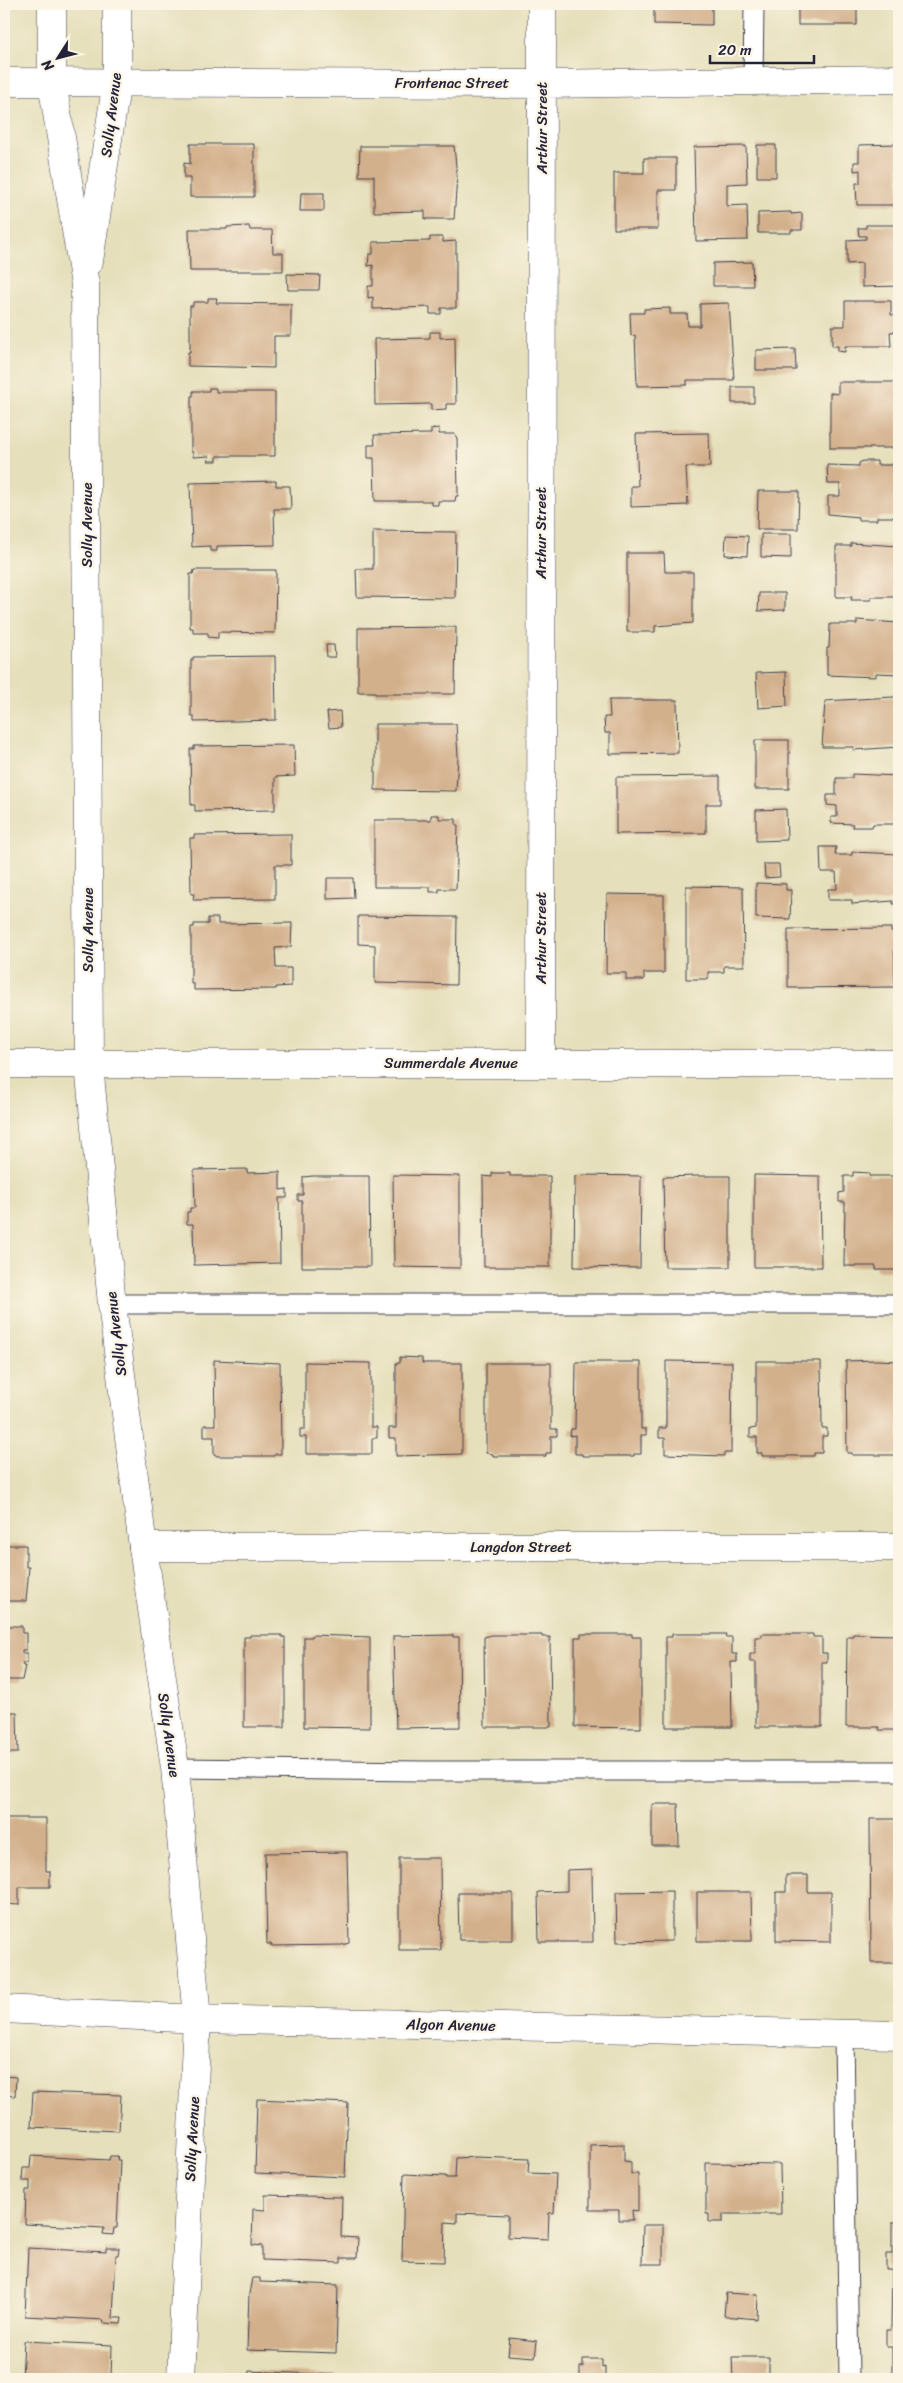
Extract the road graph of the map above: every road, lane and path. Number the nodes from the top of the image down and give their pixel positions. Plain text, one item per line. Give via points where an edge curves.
1 (52, 4) edge
2 (117, 4) edge
3 (542, 4) edge
4 (754, 4) edge
5 (899, 79) edge
6 (117, 81) junction
7 (754, 81) junction
8 (4, 82) edge
9 (52, 82) junction
10 (542, 84) junction
11 (86, 285) junction
12 (541, 1063) junction
13 (4, 1064) edge
14 (899, 1064) edge
15 (89, 1065) junction
16 (112, 1304) junction
17 (899, 1304) edge
18 (143, 1547) junction
19 (899, 1547) edge
20 (175, 1768) junction
21 (899, 1771) edge
22 (4, 2010) edge
23 (198, 2019) junction
24 (844, 2034) junction
25 (899, 2035) edge
26 (181, 2379) edge
27 (849, 2379) edge

1 - 9 street, Solly Avenue
2 - 6 street, Solly Avenue
3 - 10 street, Arthur Street
4 - 7 lane
5 - 7 street, Frontenac Street
6 - 9 street, Frontenac Street
6 - 10 street, Frontenac Street
6 - 11 street, Solly Avenue
7 - 10 street, Frontenac Street
8 - 9 street, Frontenac Street
9 - 11 street, Solly Avenue
10 - 12 street, Arthur Street
11 - 15 street, Solly Avenue
12 - 14 street, Summerdale Avenue
12 - 15 street, Summerdale Avenue
13 - 15 street, Summerdale Avenue
15 - 16 street, Solly Avenue
16 - 17 lane
16 - 18 street, Solly Avenue
18 - 19 street, Langdon Street
18 - 20 street, Solly Avenue
20 - 21 lane
20 - 23 street, Solly Avenue
22 - 23 street, Algon Avenue
23 - 24 street, Algon Avenue
23 - 26 street, Solly Avenue
24 - 25 street, Algon Avenue
24 - 27 lane

